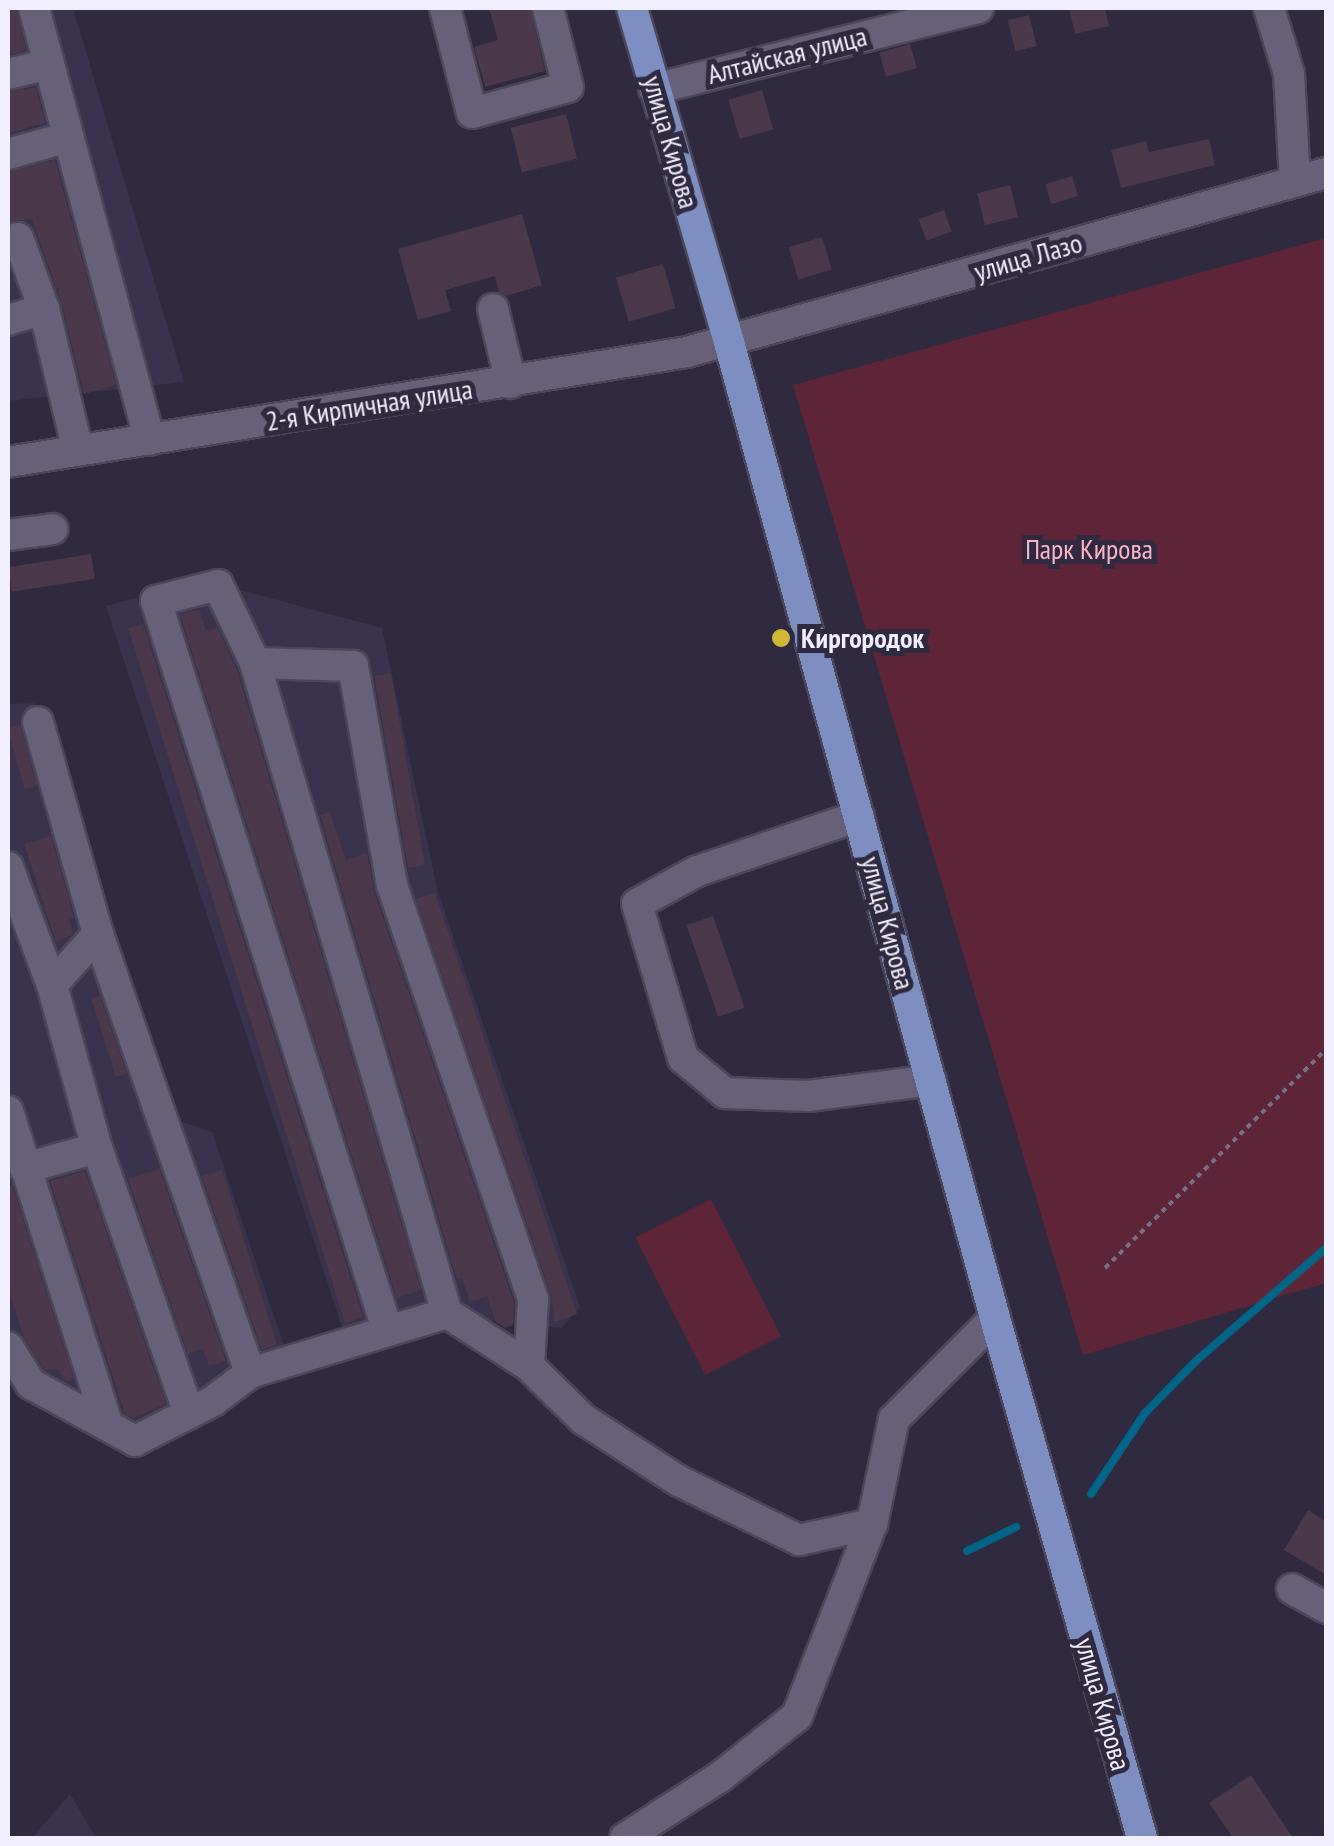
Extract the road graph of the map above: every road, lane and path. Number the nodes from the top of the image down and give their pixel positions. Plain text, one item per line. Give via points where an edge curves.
1 (445, 8) edge
2 (548, 8) edge
3 (632, 8) edge
4 (978, 8) edge
5 (1269, 8) edge
6 (26, 16) edge
7 (49, 64) junction
8 (8, 74) edge
9 (654, 88) junction
10 (68, 136) junction
11 (8, 154) edge
12 (1326, 173) edge
13 (1294, 182) junction
14 (8, 241) edge
15 (44, 309) junction
16 (493, 310) dead end
17 (8, 320) edge
18 (729, 342) junction
19 (511, 383) junction
20 (150, 440) junction
21 (78, 451) junction
22 (8, 462) edge
23 (53, 529) dead end
24 (8, 535) edge
25 (255, 663) junction
26 (38, 722) dead end
27 (859, 816) junction
28 (8, 867) edge
29 (98, 934) junction
30 (52, 985) junction
31 (1326, 1050) edge
32 (930, 1080) junction
33 (8, 1111) edge
34 (96, 1148) junction
35 (25, 1168) junction
36 (1105, 1268) dead end
37 (447, 1313) junction
38 (994, 1318) junction
39 (388, 1329) junction
40 (8, 1347) edge
41 (529, 1366) junction
42 (250, 1373) junction
43 (189, 1413) junction
44 (108, 1426) junction
45 (872, 1524) junction
46 (1292, 1589) dead end
47 (1326, 1608) edge
48 (625, 1838) edge
49 (1142, 1838) edge

1 - 2 street via 472,113 568,87
3 - 9 main road, улица Кирова
4 - 9 street, Алтайская улица
5 - 13 street via 1289,74
6 - 7 street
7 - 8 street
7 - 10 street
9 - 18 main road, улица Кирова
10 - 11 street
10 - 20 street
12 - 13 street, улица Лазо
13 - 18 street, улица Лазо
14 - 15 street via 18,238
15 - 17 street
15 - 21 street
16 - 19 street
18 - 19 street, 2-я Кирпичная улица
18 - 27 main road, улица Кирова
19 - 20 street, 2-я Кирпичная улица
20 - 21 street, 2-я Кирпичная улица
21 - 22 street, 2-я Кирпичная улица
23 - 24 street
25 - 37 street
25 - 39 street via 218,585 156,602
25 - 41 street via 353,666 392,885 533,1300
26 - 29 street
27 - 32 main road, улица Кирова
27 - 32 street via 697,870 638,904 683,1058 726,1093 808,1096
28 - 30 street
29 - 30 street
29 - 42 street
30 - 34 street
31 - 36 path
32 - 38 main road, улица Кирова
33 - 35 street
34 - 35 street
34 - 43 street
35 - 44 street
37 - 39 street
37 - 41 street
38 - 45 street via 894,1419
38 - 49 main road, улица Кирова
39 - 42 street
40 - 44 street via 30,1384
41 - 45 street via 599,1430 679,1481 799,1540
42 - 43 street
43 - 44 street via 135,1441
45 - 48 street via 797,1716
46 - 47 street

